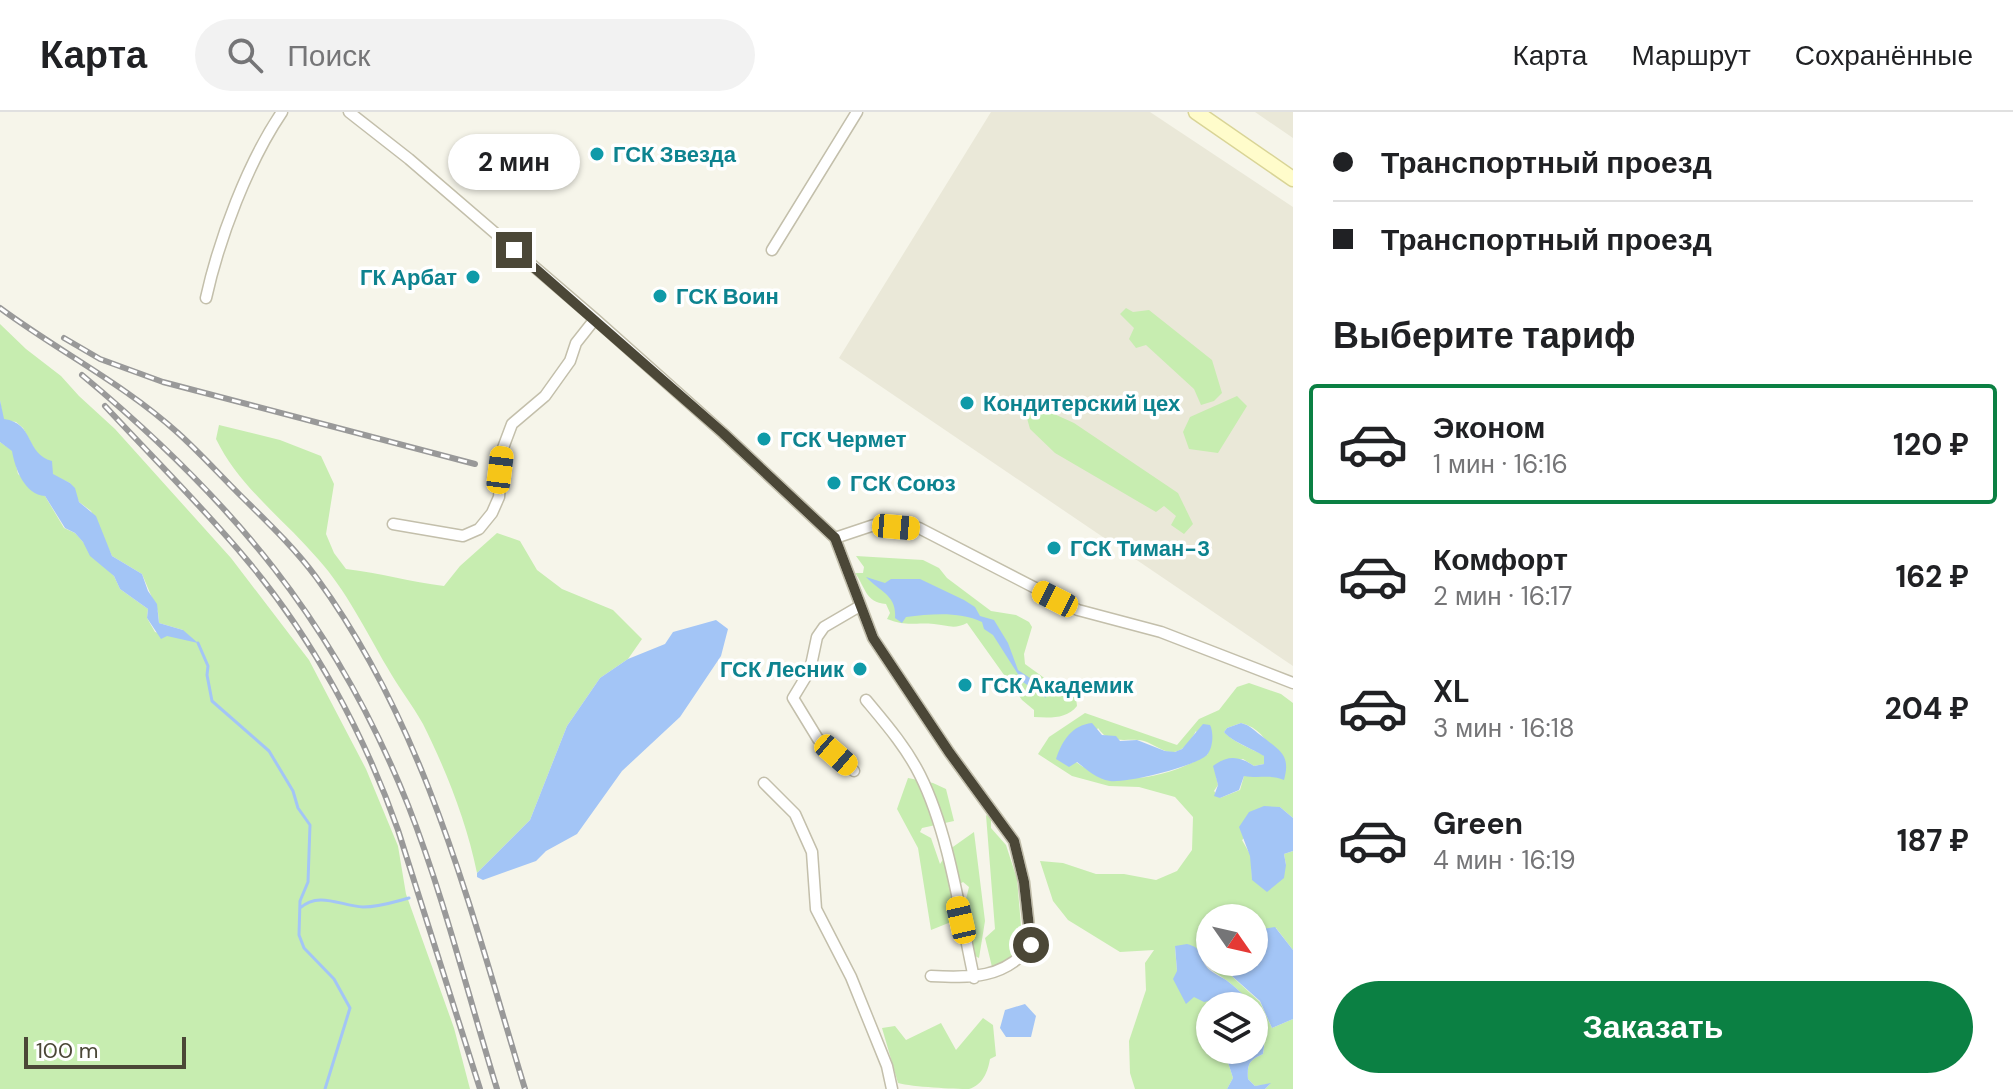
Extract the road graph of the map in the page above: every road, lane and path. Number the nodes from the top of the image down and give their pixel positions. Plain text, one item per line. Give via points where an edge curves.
1 (282, 112) edge
2 (349, 112) edge
3 (857, 112) edge
4 (1196, 112) edge
5 (1290, 172) edge
6 (772, 250) dead end
7 (206, 298) dead end
8 (595, 319) junction
9 (393, 524) dead end
10 (835, 538) junction
11 (860, 606) junction
12 (1293, 683) edge
13 (866, 700) dead end
14 (854, 771) dead end
15 (764, 783) dead end
16 (931, 976) dead end
17 (974, 978) junction
18 (892, 1089) edge

1 - 7 street via 223,233
2 - 8 street
3 - 6 street
4 - 5 main road
8 - 9 street via 545,396 512,424 503,448 499,497 479,529 463,536
8 - 10 street
10 - 11 street
10 - 12 street via 874,525 919,528 1078,610 1161,632
11 - 14 street via 824,627 810,670 793,698 818,739
11 - 17 street via 873,638 1014,841 1031,945 1020,959
13 - 17 street via 900,742 929,796
15 - 18 street via 795,814 812,852 816,909 851,977
16 - 17 street

